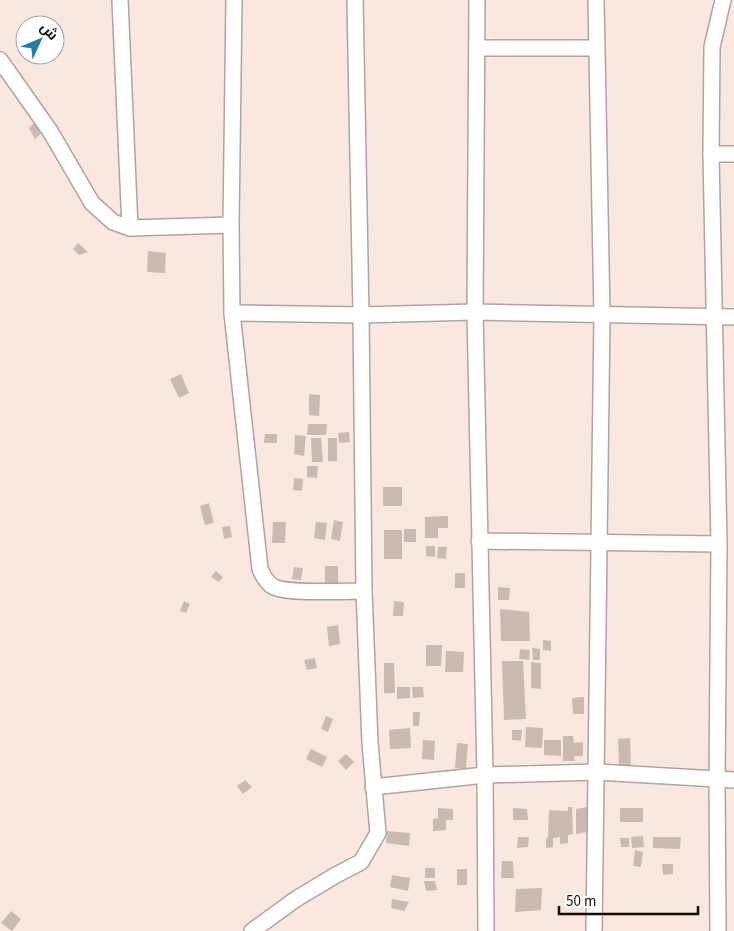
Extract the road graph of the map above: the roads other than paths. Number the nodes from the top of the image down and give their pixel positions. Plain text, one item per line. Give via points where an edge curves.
1 (120, 0) edge
2 (234, 0) edge
3 (355, 0) edge
4 (477, 0) edge
5 (596, 0) edge
6 (723, 0) edge
7 (477, 48) junction
8 (596, 48) junction
9 (0, 60) edge
10 (711, 154) junction
11 (734, 154) edge
12 (231, 225) junction
13 (130, 228) junction
14 (475, 312) junction
15 (232, 313) junction
16 (361, 315) junction
17 (602, 315) junction
18 (714, 317) junction
19 (734, 317) edge
20 (479, 541) junction
21 (600, 543) junction
22 (719, 544) junction
23 (364, 591) junction
24 (597, 772) junction
25 (485, 774) junction
26 (717, 780) junction
27 (734, 780) edge
28 (373, 787) junction
29 (252, 931) edge
30 (486, 931) edge
31 (594, 931) edge
32 (718, 931) edge

1 - 13 street
2 - 12 street
3 - 16 street
4 - 7 street
5 - 8 street
6 - 10 street via 712,47
7 - 8 street
7 - 14 street
8 - 17 street
9 - 13 street via 50,131 92,203 113,222
10 - 11 street
10 - 18 street
12 - 13 street
12 - 15 street
14 - 16 street
14 - 17 street
14 - 20 street
15 - 16 street
15 - 23 street via 260,569 264,578 274,587 287,591
16 - 23 street
17 - 18 street
17 - 21 street
18 - 19 street
18 - 22 street
20 - 21 street
20 - 25 street
21 - 22 street
21 - 24 street
22 - 26 street
23 - 28 street
24 - 25 street
24 - 26 street
24 - 31 street
25 - 28 street
25 - 30 street
26 - 27 street
26 - 32 street
28 - 29 street via 378,833 361,862 296,899

